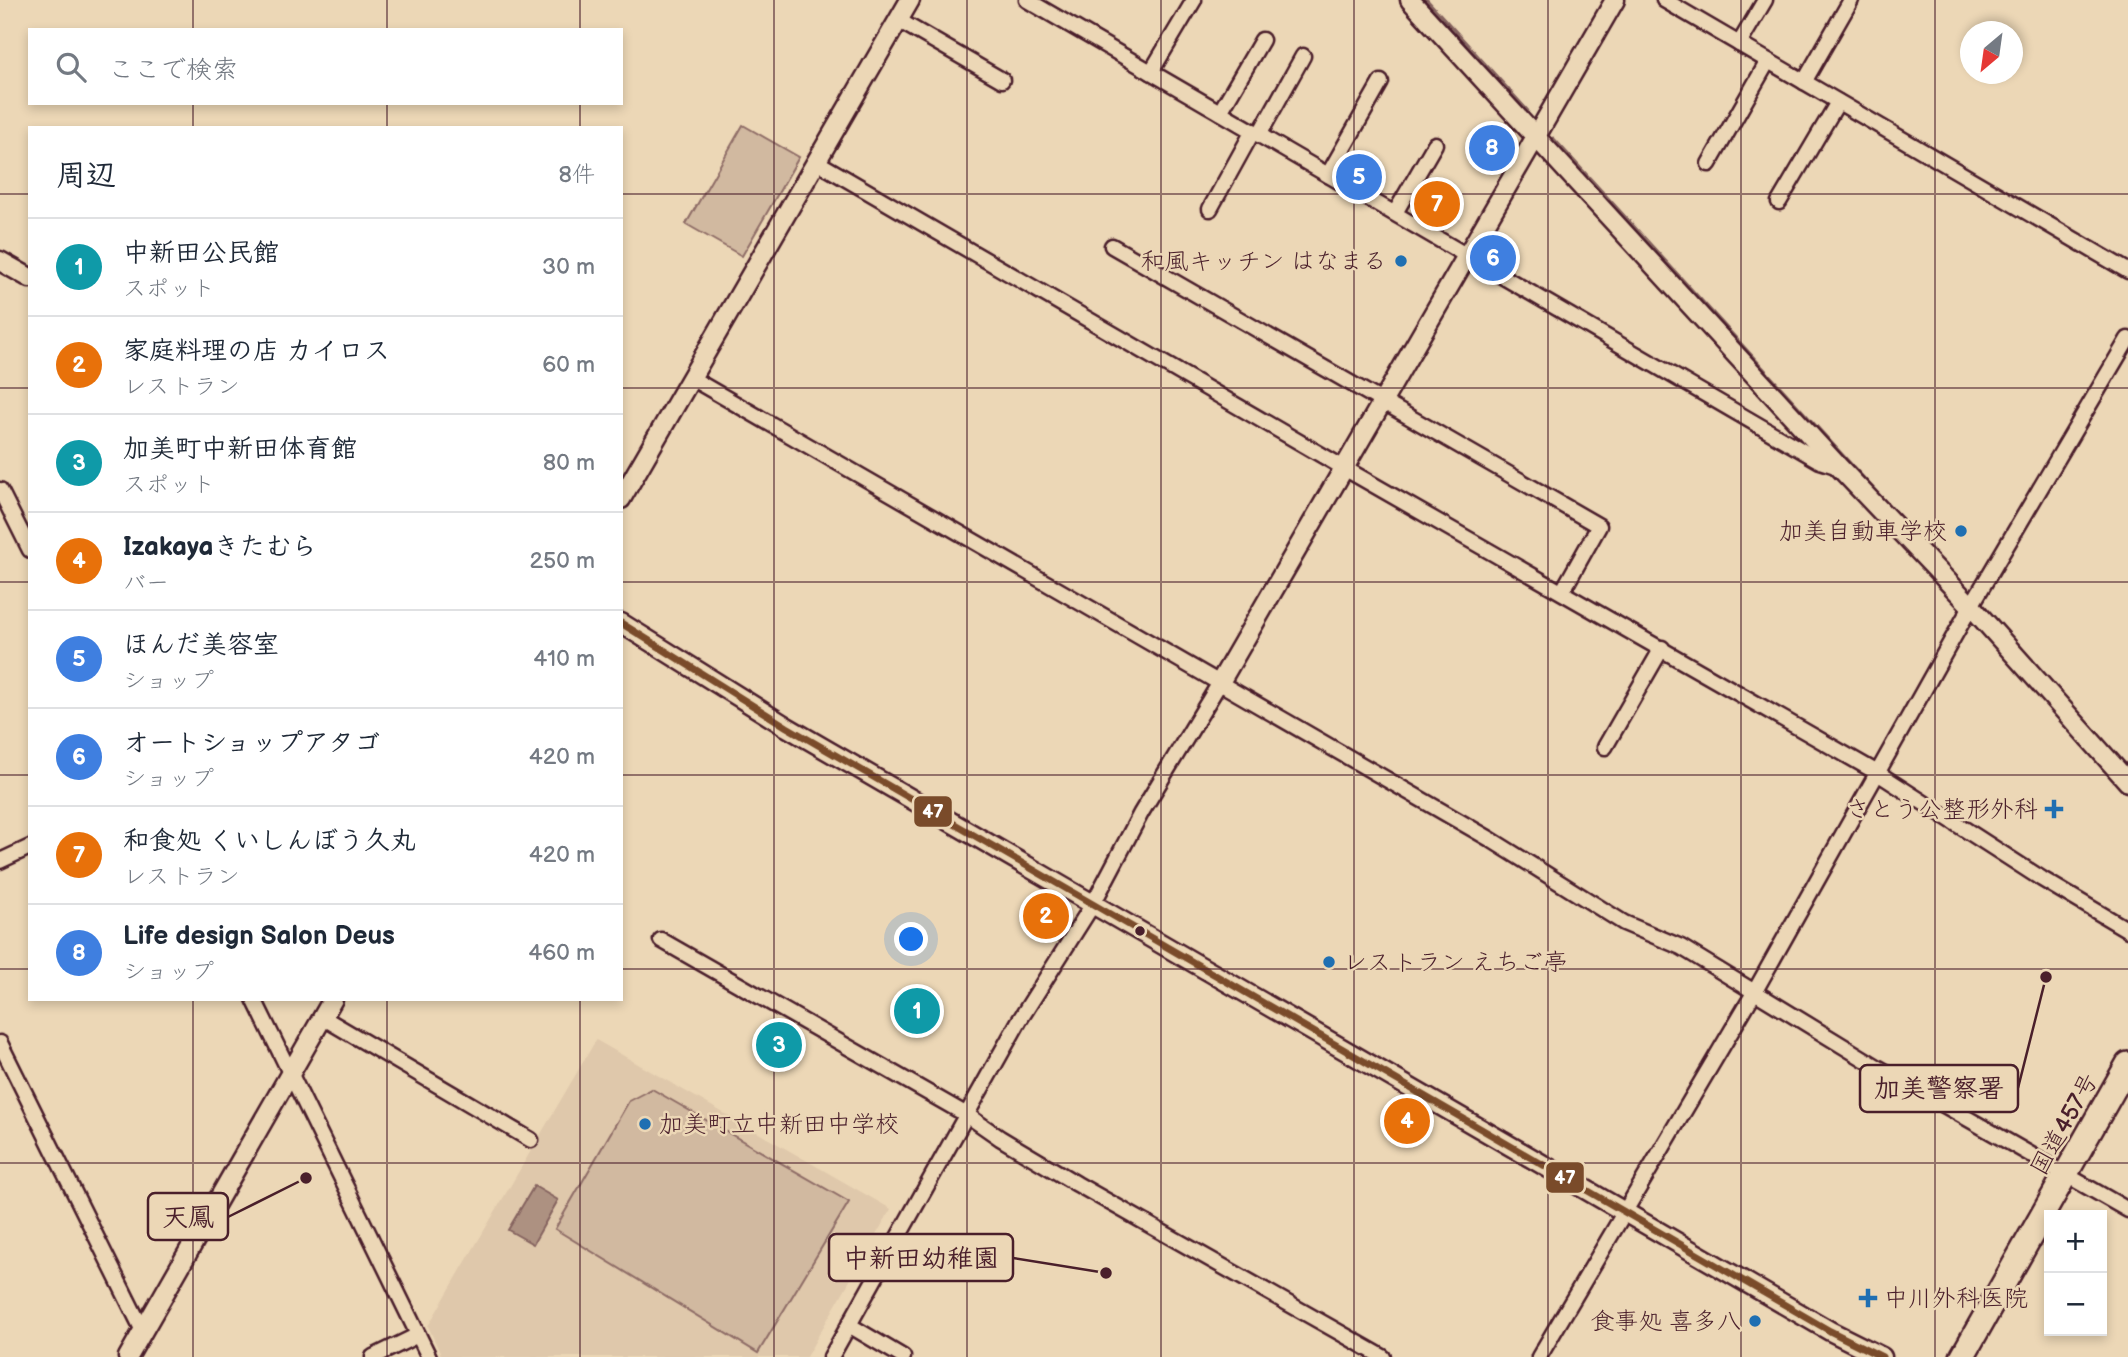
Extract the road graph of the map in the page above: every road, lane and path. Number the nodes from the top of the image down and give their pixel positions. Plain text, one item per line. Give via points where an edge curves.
1 (910, 0) edge
2 (1027, 0) edge
3 (1194, 0) edge
4 (1410, 0) edge
5 (1615, 0) edge
6 (1664, 0) edge
7 (1765, 0) edge
8 (1851, 0) edge
9 (898, 20) junction
10 (1262, 40) dead end
11 (1739, 44) junction
12 (1303, 56) dead end
13 (1768, 61) junction
14 (1151, 72) junction
15 (1002, 80) dead end
16 (1381, 82) dead end
17 (1804, 82) junction
18 (1838, 102) junction
19 (1220, 113) junction
20 (1256, 133) junction
21 (1535, 137) junction
22 (1435, 144) dead end
23 (817, 162) junction
24 (1709, 164) dead end
25 (1328, 175) junction
26 (1779, 202) dead end
27 (1210, 209) dead end
28 (1395, 213) junction
29 (1112, 246) dead end
30 (1466, 256) junction
31 (0, 261) edge
32 (2128, 271) edge
33 (28, 277) edge
34 (2128, 339) edge
35 (691, 378) junction
36 (1382, 401) junction
37 (1839, 467) junction
38 (1344, 468) junction
39 (0, 490) edge
40 (623, 496) edge
41 (28, 546) edge
42 (1562, 592) junction
43 (1971, 606) junction
44 (623, 624) edge
45 (1662, 648) junction
46 (1219, 684) junction
47 (1605, 747) dead end
48 (1876, 772) junction
49 (2128, 782) edge
50 (28, 848) edge
51 (0, 861) edge
52 (1093, 905) junction
53 (2128, 930) edge
54 (661, 940) dead end
55 (1755, 991) junction
56 (255, 1001) edge
57 (332, 1001) edge
58 (322, 1017) junction
59 (0, 1043) edge
60 (2128, 1064) edge
61 (290, 1074) junction
62 (967, 1115) junction
63 (531, 1140) dead end
64 (2065, 1175) junction
65 (2128, 1210) edge
66 (1624, 1212) junction
67 (849, 1325) junction
68 (143, 1331) junction
69 (418, 1335) junction
70 (128, 1357) edge
71 (373, 1357) edge
72 (429, 1357) edge
73 (831, 1357) edge
74 (903, 1357) edge
75 (1383, 1357) edge
76 (1539, 1357) edge
77 (1882, 1357) edge
78 (1962, 1357) edge

1 - 9 street
2 - 14 street
3 - 14 street
4 - 21 street
5 - 21 street
6 - 11 street
7 - 11 street
8 - 17 street
9 - 15 street
9 - 23 street
10 - 19 street
11 - 13 street
12 - 20 street
13 - 17 street
13 - 24 street
14 - 19 street
16 - 25 street
17 - 18 street
18 - 26 street
18 - 32 street
19 - 20 street
20 - 25 street
20 - 27 street
21 - 30 street
21 - 37 street
22 - 28 street
23 - 35 street
23 - 38 street
25 - 28 street
28 - 30 street
29 - 36 street
30 - 36 street
30 - 37 street via 1820,461
31 - 33 street
34 - 43 street
35 - 40 street
35 - 46 street
36 - 38 street
36 - 42 street via 1599,526
37 - 43 street
38 - 42 street
38 - 46 street
39 - 41 street
42 - 45 street
43 - 48 street
43 - 49 street
44 - 52 street via 787,727
45 - 47 street
45 - 48 street
46 - 52 street via 1140,813
46 - 55 street via 1490,839 1624,923 1681,947
48 - 53 street
48 - 55 street
50 - 51 street
52 - 62 street via 1019,1021
52 - 66 street
54 - 62 street
55 - 64 street
55 - 66 street
56 - 61 street
57 - 58 street
58 - 61 street
58 - 63 street
59 - 68 street
60 - 64 highway, 国道457号
61 - 68 street
61 - 69 street
62 - 67 street
62 - 75 street via 1077,1184
64 - 65 street
64 - 78 highway, 国道457号
66 - 76 street
66 - 77 street
67 - 73 street
67 - 74 street
68 - 70 street
69 - 71 street
69 - 72 street

